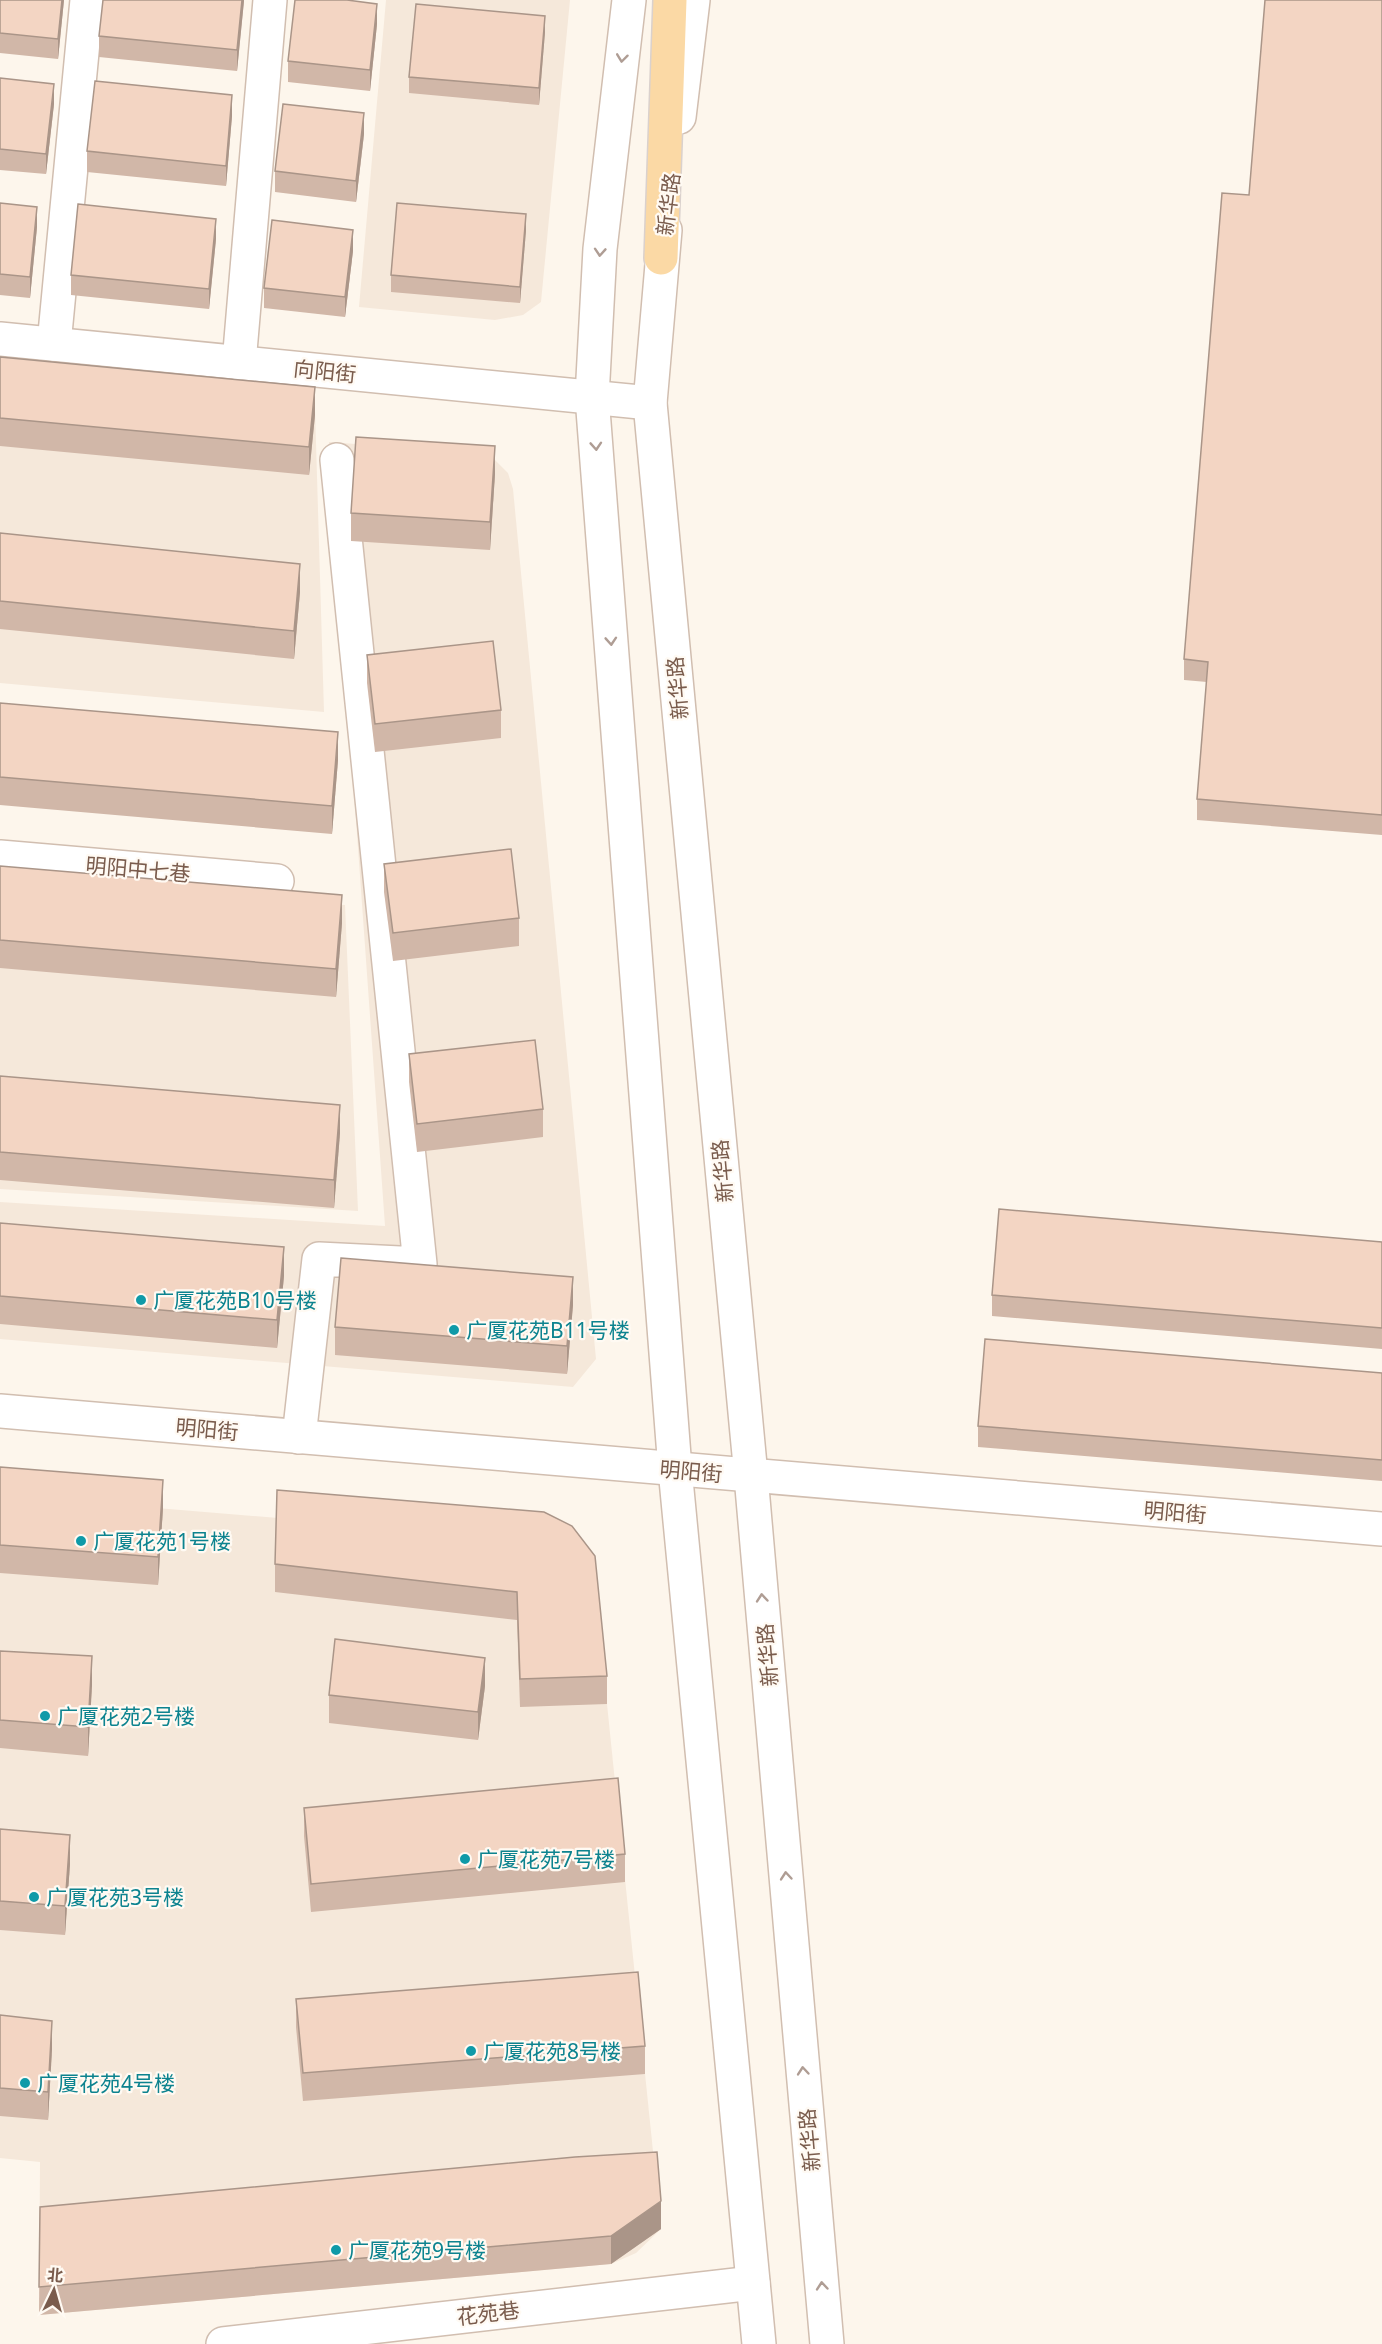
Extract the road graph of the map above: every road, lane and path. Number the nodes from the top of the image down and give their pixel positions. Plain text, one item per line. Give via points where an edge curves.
1 (87, 0) edge
2 (270, 0) edge
3 (629, 0) edge
4 (670, 0) edge
5 (693, 0) edge
6 (661, 258) junction
7 (0, 339) edge
8 (54, 345) junction
9 (239, 363) junction
10 (592, 397) junction
11 (650, 402) junction
12 (337, 460) dead end
13 (0, 857) edge
14 (277, 880) dead end
15 (0, 1411) edge
16 (299, 1437) junction
17 (675, 1470) junction
18 (751, 1476) junction
19 (1382, 1530) edge
20 (753, 2283) junction
21 (224, 2344) edge
22 (759, 2344) edge
23 (827, 2344) edge

1 - 8 street
2 - 9 street
3 -> 10 street via 600,249
4 - 6 main road
5 - 6 street, 新华路
6 - 11 street, 新华路
7 - 8 street, 向阳街
8 - 9 street, 向阳街
9 - 10 street, 向阳街
10 - 11 street, 向阳街
10 -> 17 street
11 - 18 street, 新华路
12 - 16 street via 420,1263 319,1259
13 - 14 street, 明阳中七巷
15 - 16 street, 明阳街
16 - 17 street, 明阳街
17 - 18 street, 明阳街
17 - 20 street
18 - 19 street, 明阳街
23 -> 18 street, 新华路
20 - 21 street, 花苑巷
20 - 22 street

